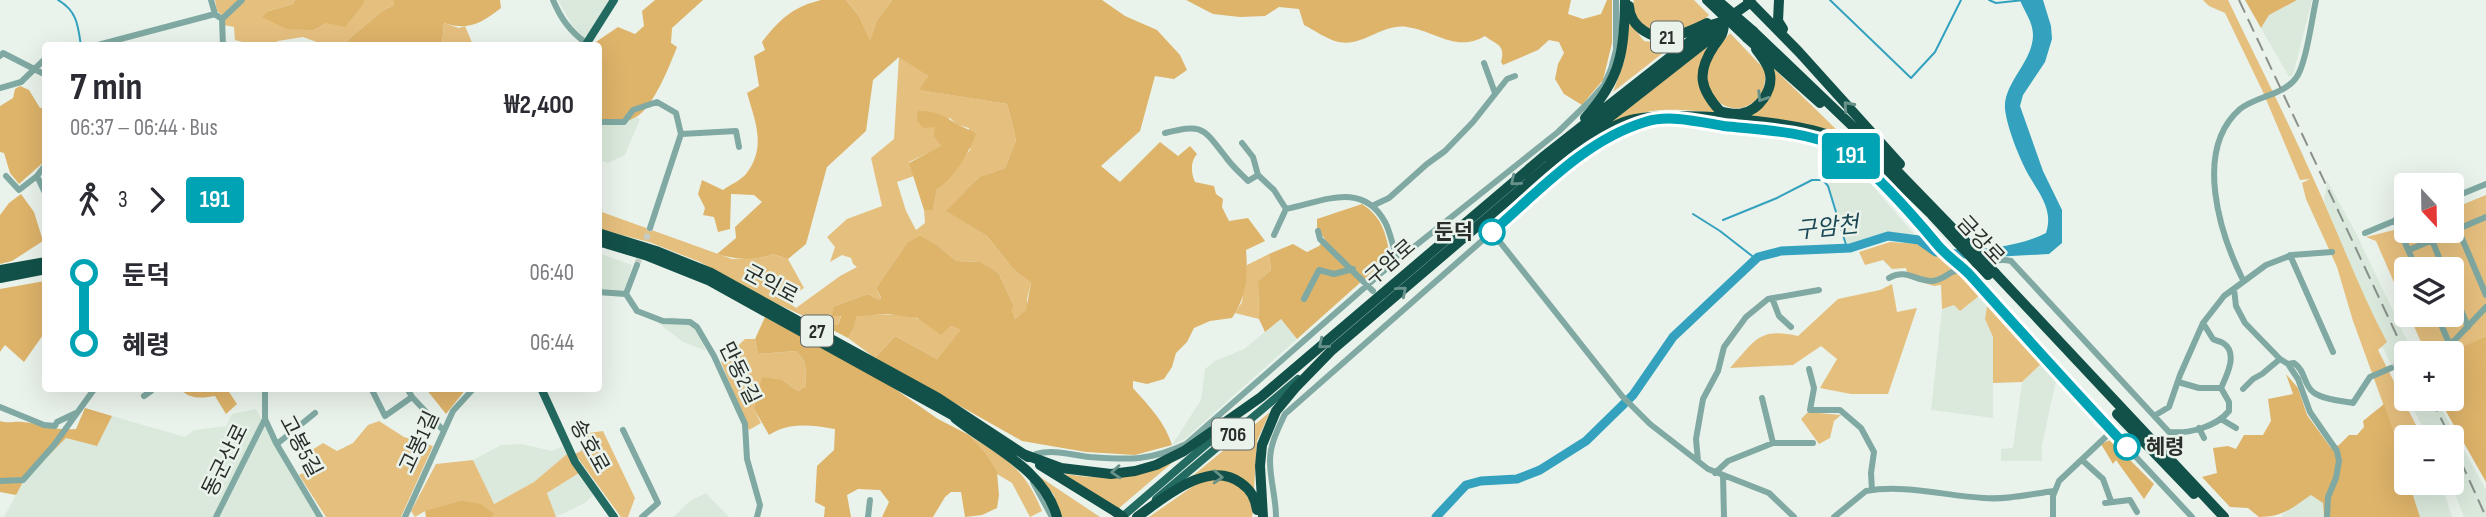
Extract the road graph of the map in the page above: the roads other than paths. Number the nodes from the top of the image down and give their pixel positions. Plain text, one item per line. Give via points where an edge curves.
1 (211, 0) edge
2 (242, 0) edge
3 (553, 0) edge
4 (614, 0) edge
5 (1616, 0) edge
6 (1625, 0) edge
7 (1630, 0) edge
8 (1707, 0) edge
9 (1717, 0) edge
10 (1779, 0) edge
11 (2316, 0) edge
12 (1751, 1) edge
13 (218, 17) junction
14 (1724, 21) junction
15 (1750, 34) junction
16 (111, 42) edge
17 (222, 42) edge
18 (584, 42) edge
19 (587, 42) edge
20 (1800, 52) junction
21 (1, 53) edge
22 (42, 63) edge
23 (1484, 63) dead end
24 (35, 71) junction
25 (42, 74) edge
26 (1515, 76) dead end
27 (0, 88) edge
28 (1495, 93) junction
29 (602, 122) edge
30 (716, 122) dead end
31 (717, 132) junction
32 (1165, 133) dead end
33 (681, 134) junction
34 (1242, 143) dead end
35 (739, 147) dead end
36 (1547, 160) junction
37 (42, 169) edge
38 (1258, 174) junction
39 (6, 176) dead end
40 (37, 176) junction
41 (2486, 184) edge
42 (42, 187) edge
43 (2464, 193) edge
44 (1374, 205) junction
45 (1286, 209) junction
46 (1937, 216) junction
47 (2486, 218) edge
48 (2394, 220) edge
49 (2464, 227) edge
50 (650, 228) tunnel mouth
51 (1318, 231) dead end
52 (1492, 232) junction
53 (2365, 233) dead end
54 (602, 234) edge
55 (1274, 235) dead end
56 (602, 242) edge
57 (2406, 243) edge
58 (2425, 243) edge
59 (2464, 243) edge
60 (2409, 250) junction
61 (2332, 252) dead end
62 (2290, 255) junction
63 (2412, 257) edge
64 (1398, 258) junction
65 (42, 263) edge
66 (637, 265) tunnel mouth
67 (1353, 269) junction
68 (42, 270) edge
69 (1966, 270) junction
70 (1992, 274) junction
71 (1, 276) edge
72 (1889, 278) dead end
73 (2243, 281) junction
74 (1368, 284) junction
75 (2234, 289) junction
76 (1819, 290) dead end
77 (1373, 291) dead end
78 (602, 292) edge
79 (626, 294) junction
80 (2486, 295) edge
81 (1772, 298) junction
82 (1304, 299) dead end
83 (2486, 307) edge
84 (1391, 311) dead end
85 (1397, 317) junction
86 (2464, 317) edge
87 (2203, 323) junction
88 (1791, 327) dead end
89 (2468, 327) junction
90 (2451, 341) edge
91 (1331, 351) junction
92 (2333, 352) dead end
93 (2280, 359) junction
94 (2288, 364) junction
95 (2391, 368) tunnel mouth
96 (1810, 369) dead end
97 (2178, 382) junction
98 (2221, 388) junction
99 (2243, 389) dead end
100 (92, 392) edge
101 (149, 392) edge
102 (265, 392) edge
103 (373, 392) edge
104 (409, 392) edge
105 (470, 392) edge
106 (543, 392) edge
107 (144, 396) dead end
108 (412, 397) junction
109 (1261, 397) junction
110 (1762, 398) dead end
111 (0, 407) edge
112 (81, 410) junction
113 (315, 413) dead end
114 (949, 413) junction
115 (2154, 416) junction
116 (265, 419) junction
117 (2221, 419) junction
118 (2199, 428) junction
119 (2236, 428) dead end
120 (443, 430) junction
121 (623, 430) dead end
122 (2112, 432) junction
123 (2204, 438) dead end
124 (2152, 439) junction
125 (1773, 443) junction
126 (1813, 443) dead end
127 (277, 444) junction
128 (1023, 454) junction
129 (1036, 454) dead end
130 (2082, 460) junction
131 (1698, 461) junction
132 (1023, 471) dead end
133 (1715, 473) junction
134 (1723, 475) junction
135 (0, 481) edge
136 (1872, 490) junction
137 (2054, 491) junction
138 (870, 500) dead end
139 (2137, 512) dead end
140 (1118, 516) edge
141 (216, 517) edge
142 (320, 517) edge
143 (405, 517) edge
144 (614, 517) edge
145 (642, 517) edge
146 (757, 517) edge
147 (868, 517) edge
148 (1052, 517) edge
149 (1057, 517) edge
150 (1136, 517) edge
151 (1261, 517) edge
152 (1276, 517) edge
153 (1724, 517) edge
154 (1794, 517) edge
155 (1834, 517) edge
156 (2053, 517) edge
157 (2192, 517) edge
158 (2216, 517) edge
159 (2224, 517) edge
160 (2231, 517) edge
161 (2327, 517) edge

1 - 13 street
2 - 13 street
3 - 18 street via 560,18
4 - 19 main road
5 - 64 street via 1616,50 1604,85 1558,132
6 - 36 highway via 1622,50 1611,86
7 - 14 highway, 21 via 1632,19 1648,34 1672,37
8 - 15 highway, 금강로, bridge
9 - 15 highway, 금강로, bridge
10 - 20 highway via 1778,21
11 - 73 street via 2298,76 2240,110 2219,140 2214,169 2216,200 2227,248
12 - 14 highway, 구암로 / 21
12 - 20 highway
13 - 16 street
13 - 17 street
15 -> 14 highway via 1770,73 1769,88 1755,107 1743,113 1720,111 1703,90 1702,78 1710,53 1724,35
14 - 36 highway, 구암로 / 27 via 1717,33
15 - 46 highway, 금강로
46 -> 20 highway via 1897,161
21 - 24 street
22 - 24 street
23 - 28 street
24 - 25 street
24 - 27 street via 21,82
26 - 28 street
28 - 44 street via 1445,151 1389,198
29 - 33 street via 624,122 633,110 657,102 676,113
30 - 31 street
31 - 33 street
31 - 35 street via 736,131
32 - 38 street via 1204,131 1248,181
33 - 50 street
34 - 38 street
36 - 46 highway via 1626,121 1671,114 1807,128 1852,146
91 -> 36 highway, 구암로 / 27
36 -> 109 highway, 구암로 / 27
37 - 40 street
38 - 45 street
39 - 40 street via 19,190
40 - 42 street
41 - 43 street
44 - 45 street via 1349,194
44 - 64 street via 1386,223
45 - 55 street
46 - 70 highway, 금강로, bridge
47 - 49 street
48 - 53 street
51 - 67 street via 1320,239
52 - 69 street via 1567,166 1603,142 1646,121 1678,120 1793,134 1840,148 1860,162
52 - 85 street
52 - 131 street via 1622,396
54 - 128 highway, 군익로 / 27 via 711,273 938,398
56 - 114 highway, 군익로 / 27 via 708,280
57 - 60 street
58 - 60 street
59 - 80 street
60 - 63 street
61 - 62 street
62 - 73 street
62 - 92 street
64 - 74 street
65 - 71 highway
66 - 79 street
67 - 74 street
67 - 82 street via 1334,274 1319,270
68 - 71 highway
69 - 72 street via 1932,281 1907,273
69 - 115 street via 1998,260 2011,261
69 - 122 street
70 - 124 highway, 금강로
70 - 158 highway, 금강로
73 - 75 street
74 - 77 street
74 - 129 street via 1186,444 1142,459
75 - 87 street
75 - 93 street via 2245,323
76 - 81 street
78 - 79 street
79 - 146 street, 만동2길 via 637,311 697,327 745,424 747,460 760,505
81 - 88 street via 1779,316
81 - 131 street via 1746,317 1724,347 1703,399 1696,439
83 - 89 street
84 - 85 street
85 - 152 street via 1285,414 1270,462
86 - 89 street
87 - 97 street
87 - 98 street via 2229,352 2230,371
89 - 90 street
91 - 150 main road, 구암로 / 706
91 - 151 highway, 27 via 1276,411 1267,428 1260,466
93 - 94 street
93 - 99 street
94 - 95 street via 2302,369 2315,394 2353,403 2370,377
94 - 161 street via 2310,412 2337,451
96 - 136 street via 1814,388 1810,410 1840,410 1867,438 1874,452
97 - 98 street
97 - 115 street via 2169,407
98 - 117 street via 2230,407
100 - 112 street
101 - 107 street
102 - 116 street, 고봉5길
103 - 108 street via 385,416
104 - 108 street
105 - 120 street, 고봉1길
106 - 144 main road, 송호로 via 575,462
108 - 120 street
109 -> 128 highway, 27 via 1184,451 1135,471 1087,472
109 - 140 main road, 구암로 / 706
110 - 125 street
111 - 112 street via 55,426
112 - 135 street via 23,480
113 - 127 street
114 - 140 highway, 27
114 - 149 highway via 1034,477
115 - 118 street via 2169,432
116 - 127 street, 고봉5길
116 - 141 street, 동군산로
117 - 118 street
117 - 119 street
118 - 123 street
120 - 143 street, 고봉1길
121 - 145 street, 송호로 via 658,502
122 - 130 street
122 - 157 street
124 - 159 highway, 금강로
124 - 160 highway
125 - 126 street
125 - 133 street via 1728,461
127 - 142 street, 고봉5길
128 - 140 highway
130 - 137 street
130 - 139 street via 2103,479 2108,502 2130,500
131 - 133 street
132 - 148 street
133 - 134 street
134 - 153 street
134 - 154 street via 1769,493
136 - 137 street via 1988,499
136 - 155 street
137 - 156 street
138 - 147 street
150 -> 151 highway via 1192,482 1224,476 1249,489

